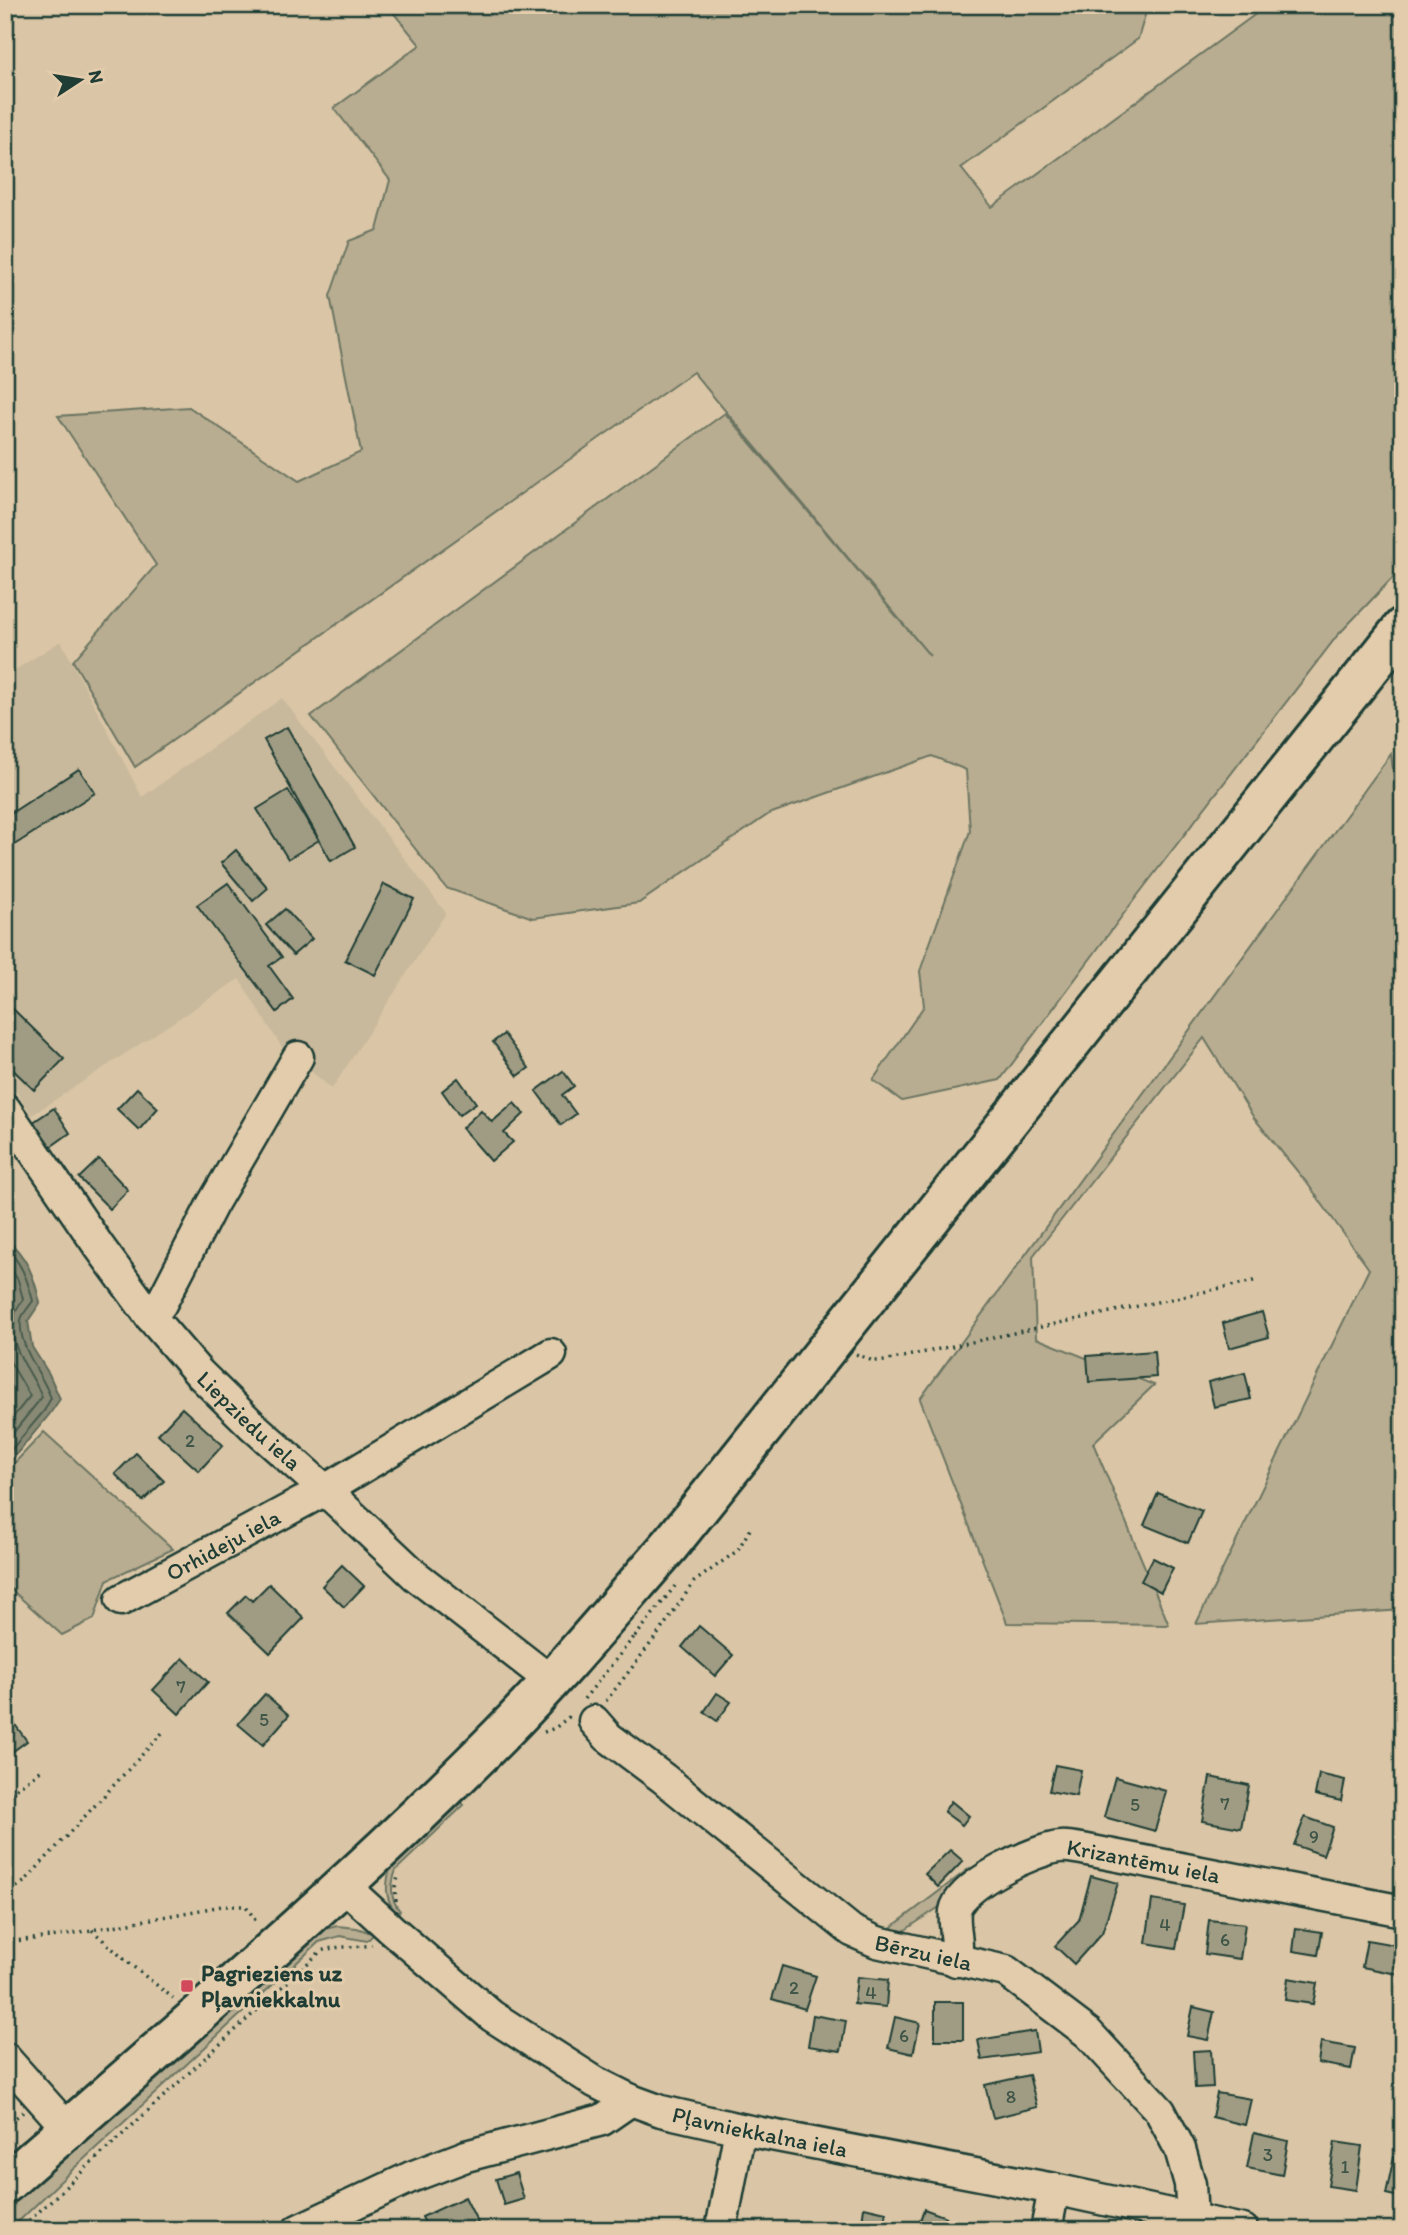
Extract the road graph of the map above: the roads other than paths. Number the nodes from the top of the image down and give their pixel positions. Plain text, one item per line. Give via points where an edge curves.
1 (1403, 627) edge
2 (298, 1057) dead end
3 (5, 1109) edge
4 (150, 1316) junction
5 (551, 1354) dead end
6 (326, 1490) junction
7 (121, 1600) dead end
8 (551, 1681) junction
9 (594, 1721) road end
10 (343, 1885) junction
11 (1403, 1911) edge
12 (956, 1961) junction
13 (5, 2058) edge
14 (631, 2101) junction
15 (68, 2129) junction
16 (740, 2129) junction
17 (5, 2184) edge
18 (1054, 2189) junction
19 (1192, 2220) junction
20 (298, 2230) edge
21 (721, 2230) edge
22 (1046, 2230) edge
23 (1243, 2230) edge

1 - 8 main road via 670,1545
2 - 4 street via 161,1304
3 - 4 street, Liepziedu iela
4 - 6 street, Liepziedu iela via 217,1391
5 - 6 street, Orhideju iela
6 - 7 street, Orhideju iela
6 - 8 street, Liepziedu iela via 416,1576
8 - 10 main road
9 - 12 street, Bērzu iela via 608,1737 852,1931 877,1942
10 - 14 street, Pļavniekkalna iela via 492,2016
10 - 15 main road
11 - 12 street, Krizantēmu iela via 1060,1847 999,1869 962,1898 955,1910
12 - 19 street, Bērzu iela via 1006,1971 1088,2033 1160,2111 1180,2149 1190,2184
13 - 15 street
14 - 16 street, Pļavniekkalna iela
14 - 20 street via 602,2120 466,2156 411,2177
15 - 17 main road
16 - 18 street, Pļavniekkalna iela
16 - 21 street
18 - 19 street, Pļavniekkalna iela
18 - 22 street
19 - 23 street, Pļavniekkalna iela

